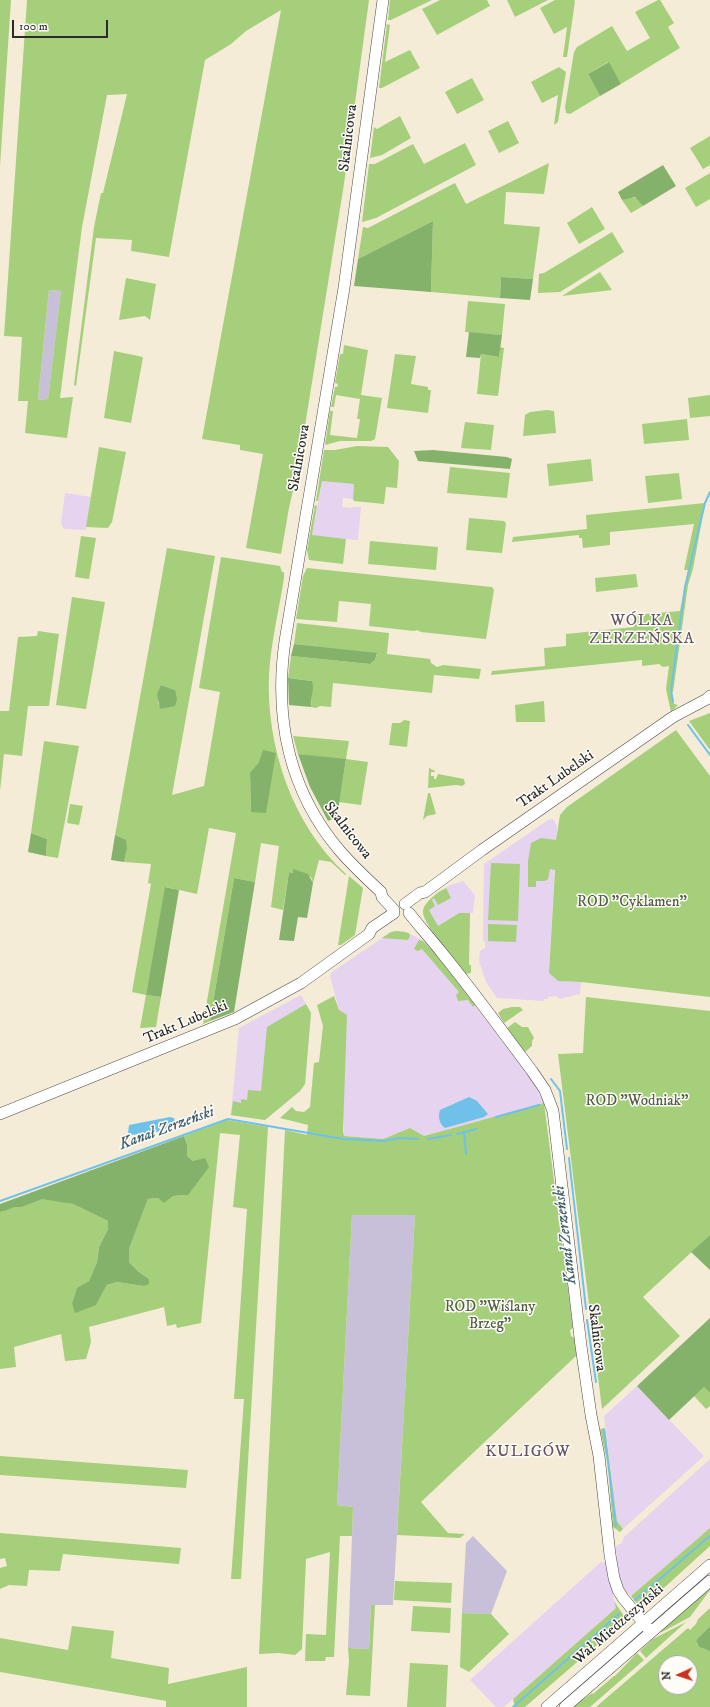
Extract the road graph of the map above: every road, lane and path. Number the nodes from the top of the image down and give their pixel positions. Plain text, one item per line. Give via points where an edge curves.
1 (382, 0) edge
2 (709, 698) edge
3 (402, 911) junction
4 (0, 1114) edge
5 (710, 1565) edge
6 (710, 1581) edge
7 (643, 1624) junction
8 (651, 1632) junction
9 (547, 1707) edge
10 (565, 1707) edge

1 - 3 street, Skalnicowa via 351,237 285,641 280,691 288,751 307,801 324,830 340,850 381,892 386,892
2 - 3 street, Trakt Lubelski via 673,717 461,865 425,892 423,898
3 - 4 street, Trakt Lubelski via 372,928 369,934 300,983 235,1019
3 - 7 street, Skalnicowa via 422,928 532,1071 545,1090 553,1111 581,1346 601,1472 612,1570 618,1590
5 - 7 street, Wał Miedzeszyński
6 - 8 street, Wał Miedzeszyński
7 - 8 street, Skalnicowa
7 - 9 street, Wał Miedzeszyński
8 - 10 street, Wał Miedzeszyński

